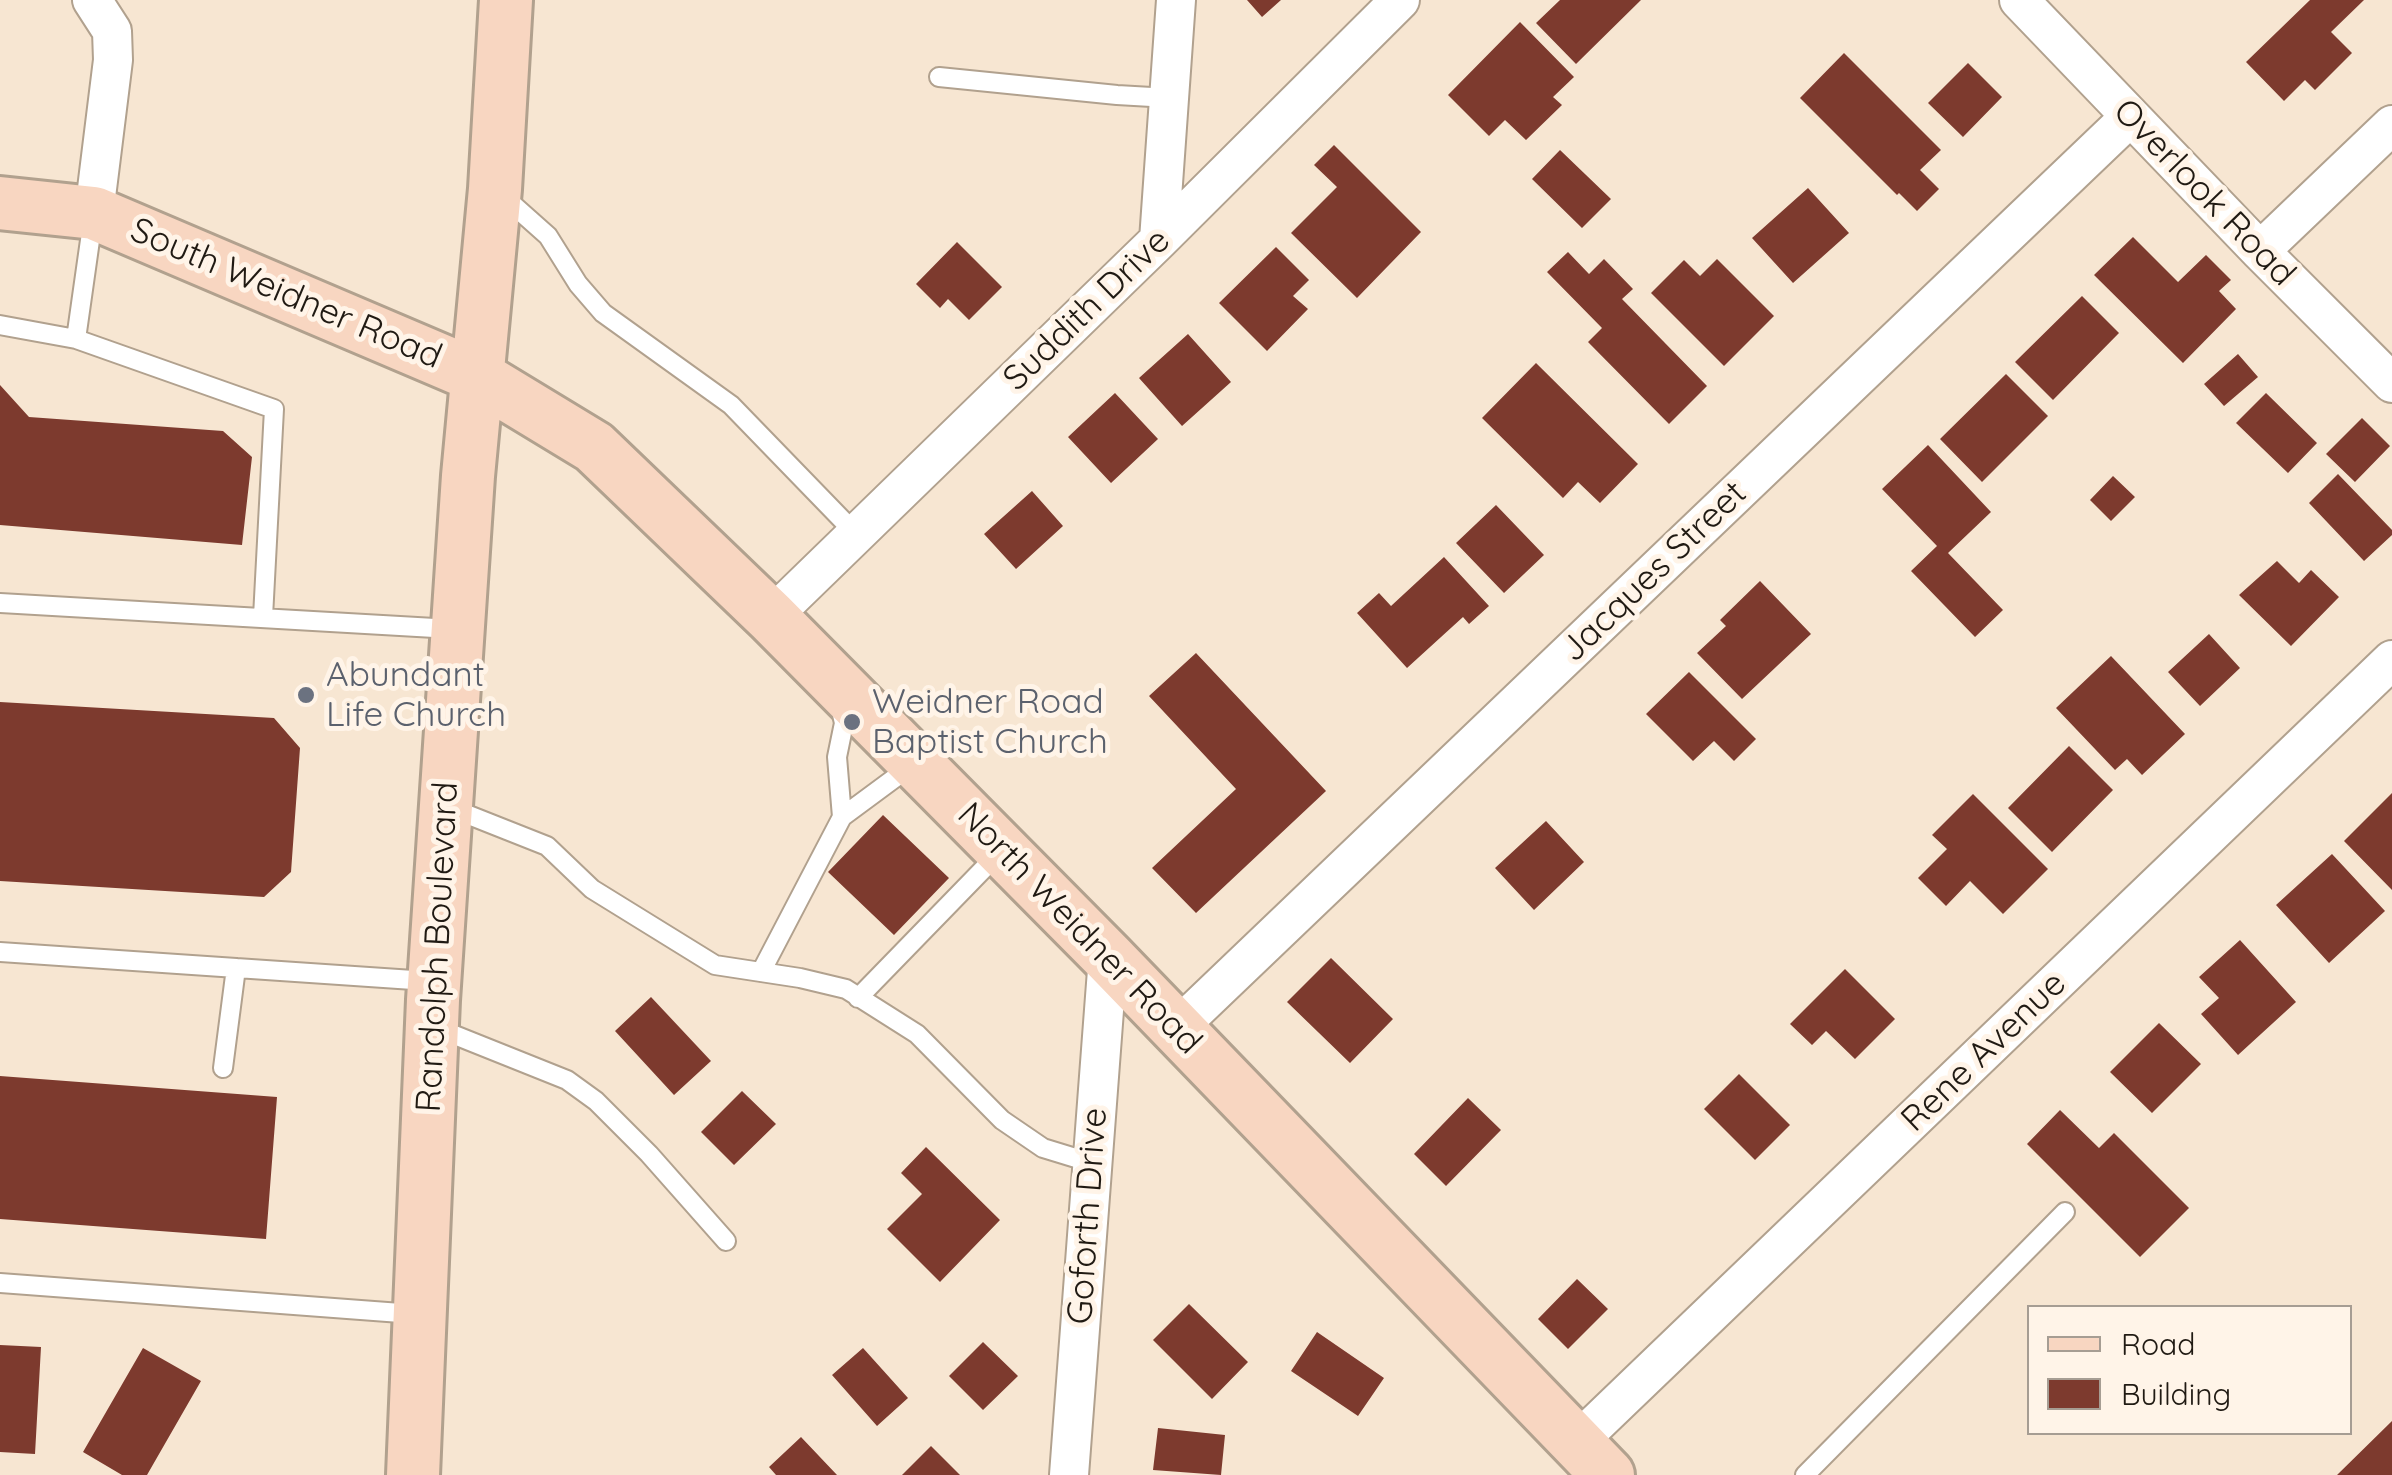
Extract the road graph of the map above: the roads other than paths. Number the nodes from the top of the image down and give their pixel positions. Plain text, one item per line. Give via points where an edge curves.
1 (92, 0) edge
2 (506, 0) edge
3 (1176, 0) edge
4 (1400, 0) edge
5 (2019, 0) edge
6 (939, 77) dead end
7 (1169, 98) junction
8 (2130, 117) junction
9 (2392, 125) edge
10 (495, 189) junction
11 (0, 203) edge
12 (94, 213) junction
13 (1159, 240) junction
14 (2260, 251) junction
15 (0, 326) edge
16 (76, 339) junction
17 (477, 376) junction
18 (2392, 383) edge
19 (856, 534) junction
20 (0, 602) edge
21 (263, 617) junction
22 (771, 617) junction
23 (457, 629) junction
24 (2392, 660) edge
25 (834, 682) junction
26 (915, 762) junction
27 (446, 806) junction
28 (842, 817) junction
29 (1002, 850) junction
30 (0, 952) edge
31 (1108, 957) junction
32 (236, 968) junction
33 (761, 972) junction
34 (858, 998) junction
35 (433, 1004) junction
36 (1177, 1028) junction
37 (223, 1068) dead end
38 (1092, 1163) junction
39 (2064, 1212) dead end
40 (726, 1241) dead end
41 (0, 1283) edge
42 (420, 1314) junction
43 (1592, 1459) edge
44 (413, 1475) edge
45 (1069, 1475) edge
46 (1805, 1475) edge

1 - 12 street, South Weidner Road via 112,31 113,60
2 - 10 main road, Randolph Boulevard
3 - 7 street
4 - 13 street, Suddith Drive
5 - 8 street, Overlook Road
6 - 7 lane
7 - 13 street
8 - 14 street, Overlook Road
8 - 36 street, Jacques Street
9 - 14 street
10 - 17 main road, Randolph Boulevard
10 - 19 lane via 548,236 603,313 731,406
11 - 12 main road, South Weidner Road
12 - 16 lane
12 - 17 main road, South Weidner Road
13 - 19 street, Suddith Drive
14 - 18 street, Overlook Road
15 - 16 lane
16 - 21 lane via 274,409
17 - 22 main road, North Weidner Road via 594,446
17 - 23 main road, Randolph Boulevard
19 - 22 street, Suddith Drive
20 - 21 lane
21 - 23 lane
22 - 25 main road, North Weidner Road
23 - 27 main road, Randolph Boulevard
24 - 43 street, Rene Avenue
25 - 26 main road, North Weidner Road
25 - 28 lane via 844,722 837,757
26 - 28 lane
26 - 29 main road, North Weidner Road
27 - 33 lane via 547,846 592,889 715,965
27 - 35 main road, Randolph Boulevard
28 - 33 lane
29 - 31 main road, North Weidner Road
29 - 34 lane
30 - 32 lane
31 - 36 main road, North Weidner Road
31 - 38 street, Goforth Drive
32 - 35 lane
32 - 37 lane
33 - 34 lane via 846,989
34 - 38 lane via 918,1034 1002,1120 1043,1148
35 - 40 lane via 596,1102
35 - 42 main road, Randolph Boulevard
36 - 43 main road, North Weidner Road
38 - 45 street, Goforth Drive
39 - 46 lane
41 - 42 lane
42 - 44 main road, Randolph Boulevard

